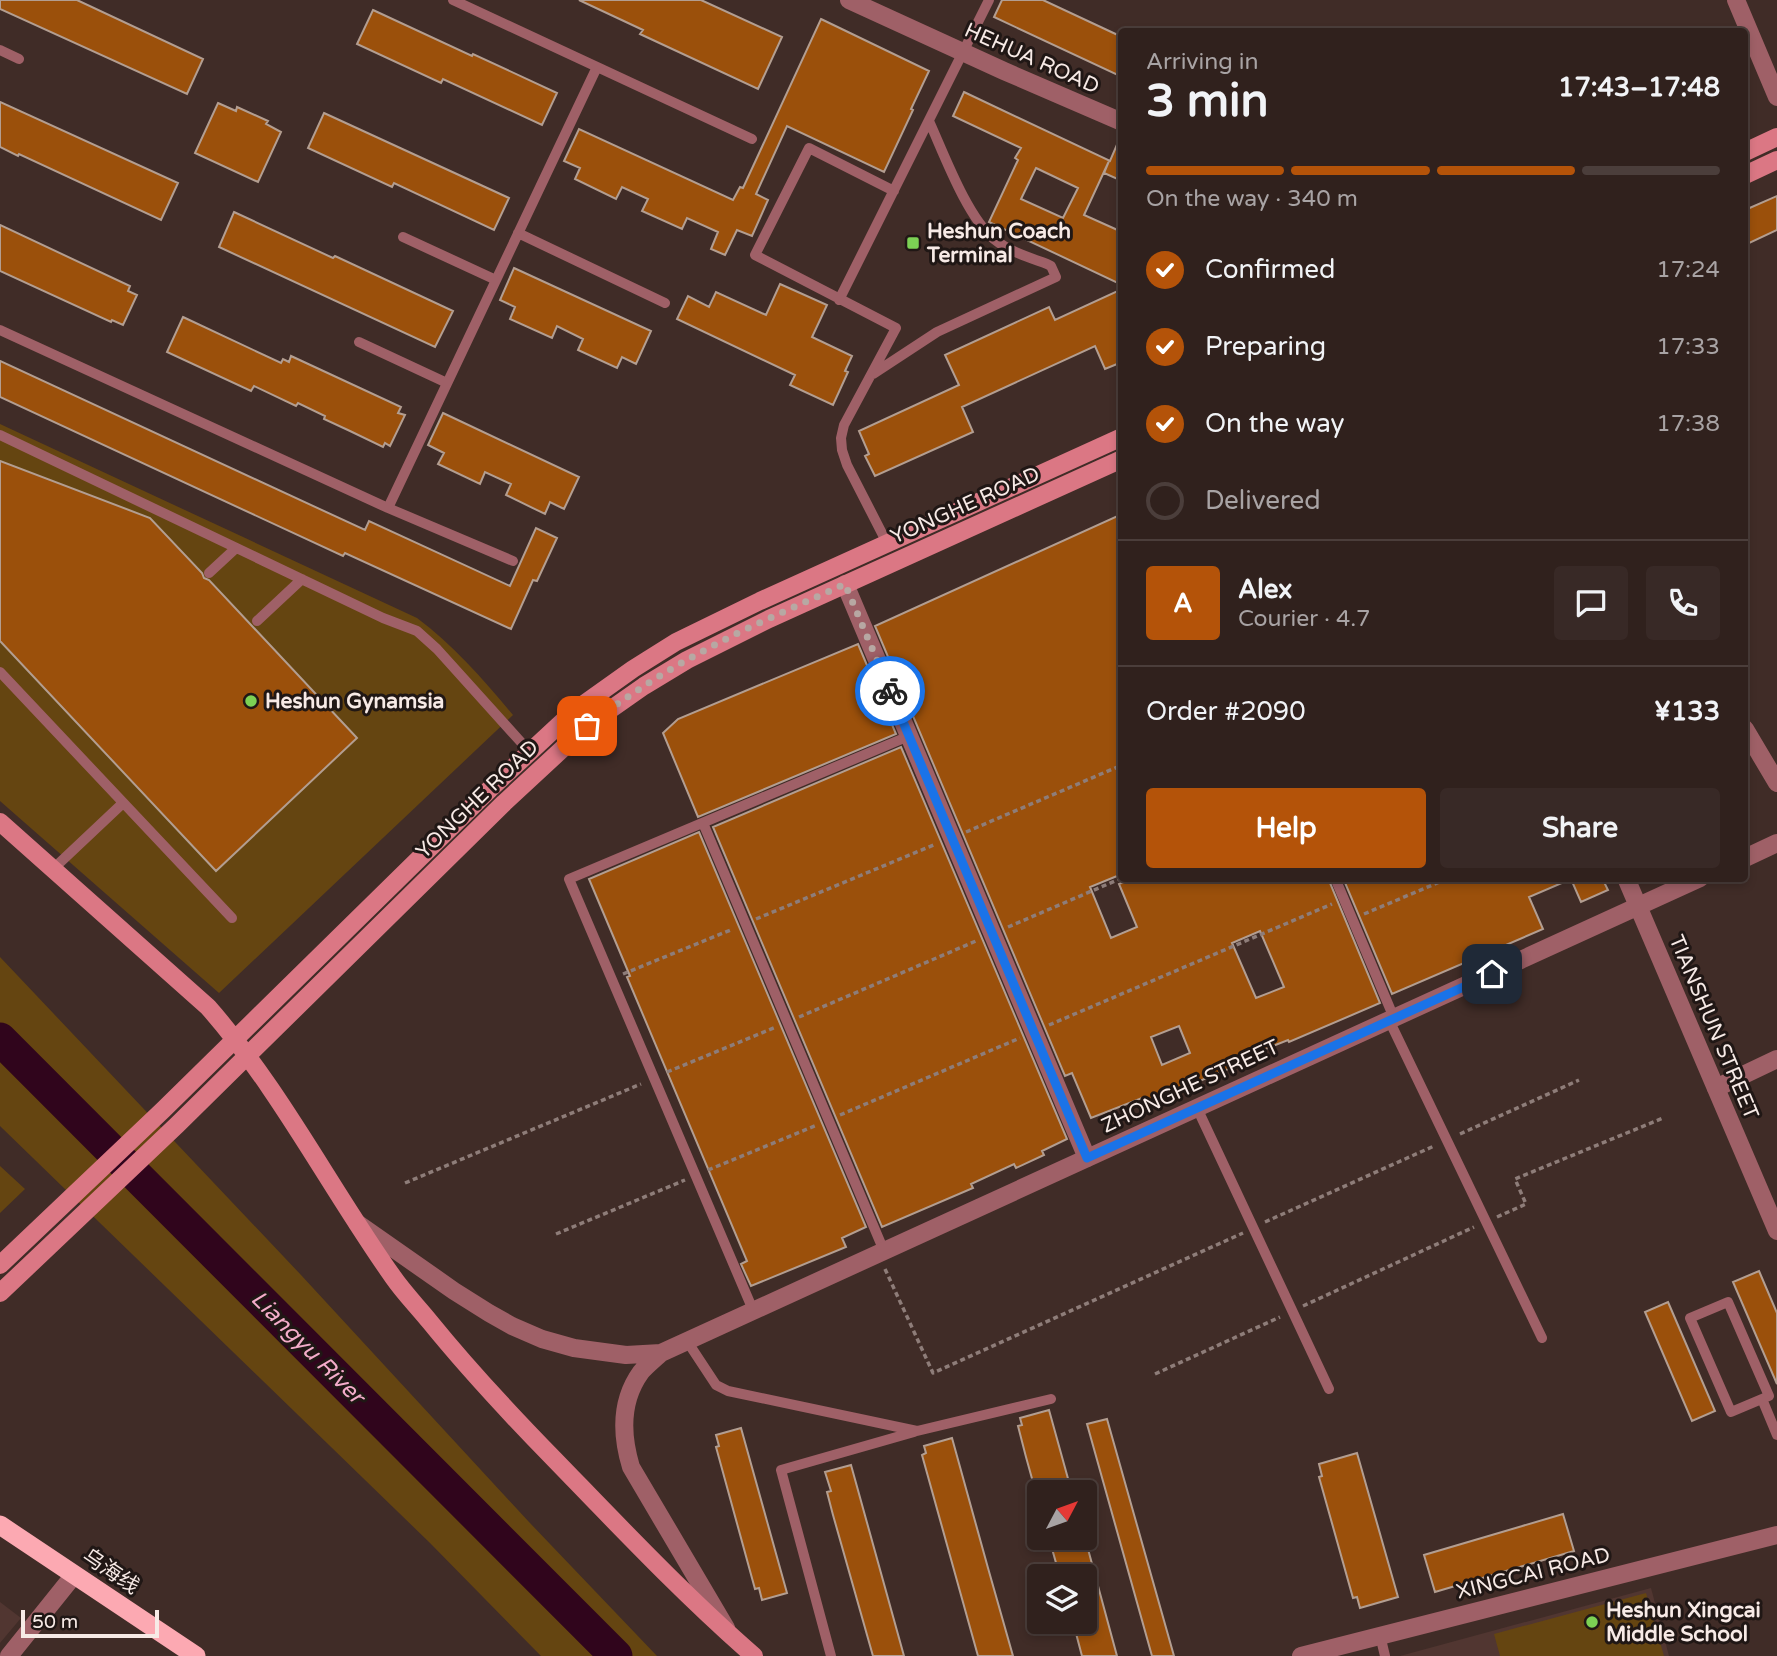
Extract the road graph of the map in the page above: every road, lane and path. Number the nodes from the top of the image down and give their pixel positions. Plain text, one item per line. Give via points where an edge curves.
1 (453, 0) edge
2 (849, 0) edge
3 (989, 0) edge
4 (1736, 0) edge
5 (1748, 28) edge
6 (1748, 28) edge
7 (0, 50) edge
8 (963, 52) junction
9 (19, 59) dead end
10 (597, 67) junction
11 (1777, 97) edge
12 (1118, 120) edge
13 (929, 121) junction
14 (1777, 137) edge
15 (752, 139) dead end
16 (1748, 151) edge
17 (1777, 160) edge
18 (1748, 174) edge
19 (894, 191) junction
20 (518, 233) junction
21 (403, 237) dead end
22 (496, 279) junction
23 (839, 300) junction
24 (665, 303) dead end
25 (0, 330) edge
26 (359, 342) dead end
27 (871, 375) junction
28 (447, 383) junction
29 (0, 435) edge
30 (1118, 439) edge
31 (1118, 461) edge
32 (388, 508) junction
33 (887, 543) junction
34 (236, 548) junction
35 (513, 561) dead end
36 (209, 573) dead end
37 (302, 579) junction
38 (845, 584) junction
39 (257, 621) dead end
40 (0, 672) edge
41 (1748, 734) edge
42 (909, 736) junction
43 (529, 751) junction
44 (1118, 767) edge
45 (1777, 783) edge
46 (123, 803) junction
47 (0, 822) edge
48 (703, 823) junction
49 (952, 838) junction
50 (1777, 843) edge
51 (1748, 857) edge
52 (53, 869) junction
53 (1118, 880) edge
54 (1336, 882) edge
55 (1440, 882) edge
56 (1628, 882) edge
57 (1691, 882) edge
58 (1343, 900) junction
59 (1638, 907) junction
60 (232, 918) dead end
61 (1352, 919) junction
62 (746, 923) junction
63 (993, 934) junction
64 (611, 979) junction
65 (1392, 1019) junction
66 (787, 1022) junction
67 (1034, 1032) junction
68 (235, 1039) junction
69 (247, 1056) junction
70 (1777, 1059) edge
71 (654, 1078) junction
72 (1579, 1080) dead end
73 (1716, 1088) junction
74 (1197, 1108) junction
75 (1663, 1118) dead end
76 (828, 1120) junction
77 (1447, 1140) junction
78 (1087, 1158) junction
79 (695, 1175) junction
80 (405, 1183) dead end
81 (1486, 1222) junction
82 (357, 1223) junction
83 (1254, 1228) junction
84 (1777, 1231) edge
85 (556, 1234) dead end
86 (881, 1252) junction
87 (0, 1265) edge
88 (0, 1293) edge
89 (753, 1310) junction
90 (1293, 1311) junction
91 (1542, 1338) dead end
92 (687, 1340) junction
93 (661, 1353) junction
94 (1155, 1374) dead end
95 (1329, 1389) dead end
96 (1051, 1399) dead end
97 (1762, 1399) junction
98 (917, 1431) junction
99 (1777, 1435) edge
100 (0, 1525) edge
101 (1777, 1535) edge
102 (74, 1574) junction
103 (1380, 1635) junction
104 (732, 1637) junction
105 (9, 1656) edge
106 (196, 1656) edge
107 (754, 1656) edge
108 (831, 1656) edge
109 (1301, 1656) edge
110 (1385, 1656) edge

1 - 10 lane
2 - 8 street, HEHUA ROAD
3 - 8 lane
4 - 5 street
6 - 11 street
7 - 9 lane
8 - 12 street, HEHUA ROAD
8 - 13 lane
10 - 15 lane
10 - 20 lane
13 - 19 lane
13 - 27 lane via 974,217 992,238 1051,266 1056,277 937,332
14 - 16 main road
17 - 18 main road
19 - 23 lane
19 - 23 lane via 809,148 773,219 755,256
20 - 22 lane
20 - 24 lane
21 - 22 lane
22 - 28 lane
23 - 27 lane via 896,328
25 - 32 lane
26 - 28 lane
27 - 33 lane via 844,425 842,450
28 - 32 lane
29 - 34 lane
30 - 33 main road, YONGHE ROAD
31 - 38 main road, YONGHE ROAD
32 - 35 lane
33 - 43 main road, YONGHE ROAD via 676,642 600,691
34 - 36 lane
34 - 37 lane
37 - 39 lane
37 - 43 lane via 417,631
38 - 42 street
38 - 69 main road, YONGHE ROAD via 699,653 587,726
40 - 46 lane
41 - 45 street
42 - 48 lane
42 - 49 street
43 - 68 main road, YONGHE ROAD
44 - 49 path
46 - 52 lane
46 - 60 lane
47 - 52 main road
48 - 62 lane
48 - 64 lane via 569,879
49 - 62 path
49 - 63 street
50 - 51 street
52 - 68 main road via 208,1007
53 - 63 path
54 - 58 lane
55 - 61 path
56 - 59 street, TIANSHUN STREET
57 - 59 street, ZHONGHE STREET
58 - 61 lane
58 - 67 path
59 - 65 street, ZHONGHE STREET
59 - 73 street, TIANSHUN STREET
61 - 65 lane
62 - 64 path
62 - 66 lane
63 - 66 path
63 - 67 street
64 - 71 lane
65 - 74 street, ZHONGHE STREET
65 - 77 lane
66 - 71 path
66 - 76 lane
67 - 76 path
67 - 78 street
68 - 69 main road
68 - 87 main road, YONGHE ROAD
69 - 82 main road
69 - 88 main road, YONGHE ROAD
70 - 73 street
71 - 79 lane
71 - 80 path
72 - 77 path
73 - 84 street, TIANSHUN STREET
74 - 78 street, ZHONGHE STREET
74 - 83 lane
75 - 81 path via 1515,1179 1526,1204
76 - 79 path
76 - 86 lane
77 - 81 lane
77 - 83 path
78 - 86 street, ZHONGHE STREET
79 - 85 path
79 - 89 lane
81 - 90 path
81 - 91 lane
82 - 93 street via 489,1313 542,1339 626,1355
82 - 104 main road via 395,1279 498,1401
83 - 86 path via 933,1373
83 - 90 lane
86 - 89 street, ZHONGHE STREET
89 - 92 street, ZHONGHE STREET
90 - 94 path
90 - 95 lane
92 - 93 street, ZHONGHE STREET
92 - 98 lane via 716,1385 728,1391
93 - 104 street via 642,1371 630,1392 624,1412 626,1450 631,1467
96 - 98 lane
97 - 97 lane via 1731,1412 1690,1318 1728,1302 1769,1396
97 - 99 lane
98 - 108 lane via 781,1471
100 - 102 highway, 乌海线
101 - 103 street, XINGCAI ROAD
102 - 105 street
102 - 106 highway, 乌海线
103 - 109 street, XINGCAI ROAD
103 - 110 lane
104 - 107 main road

